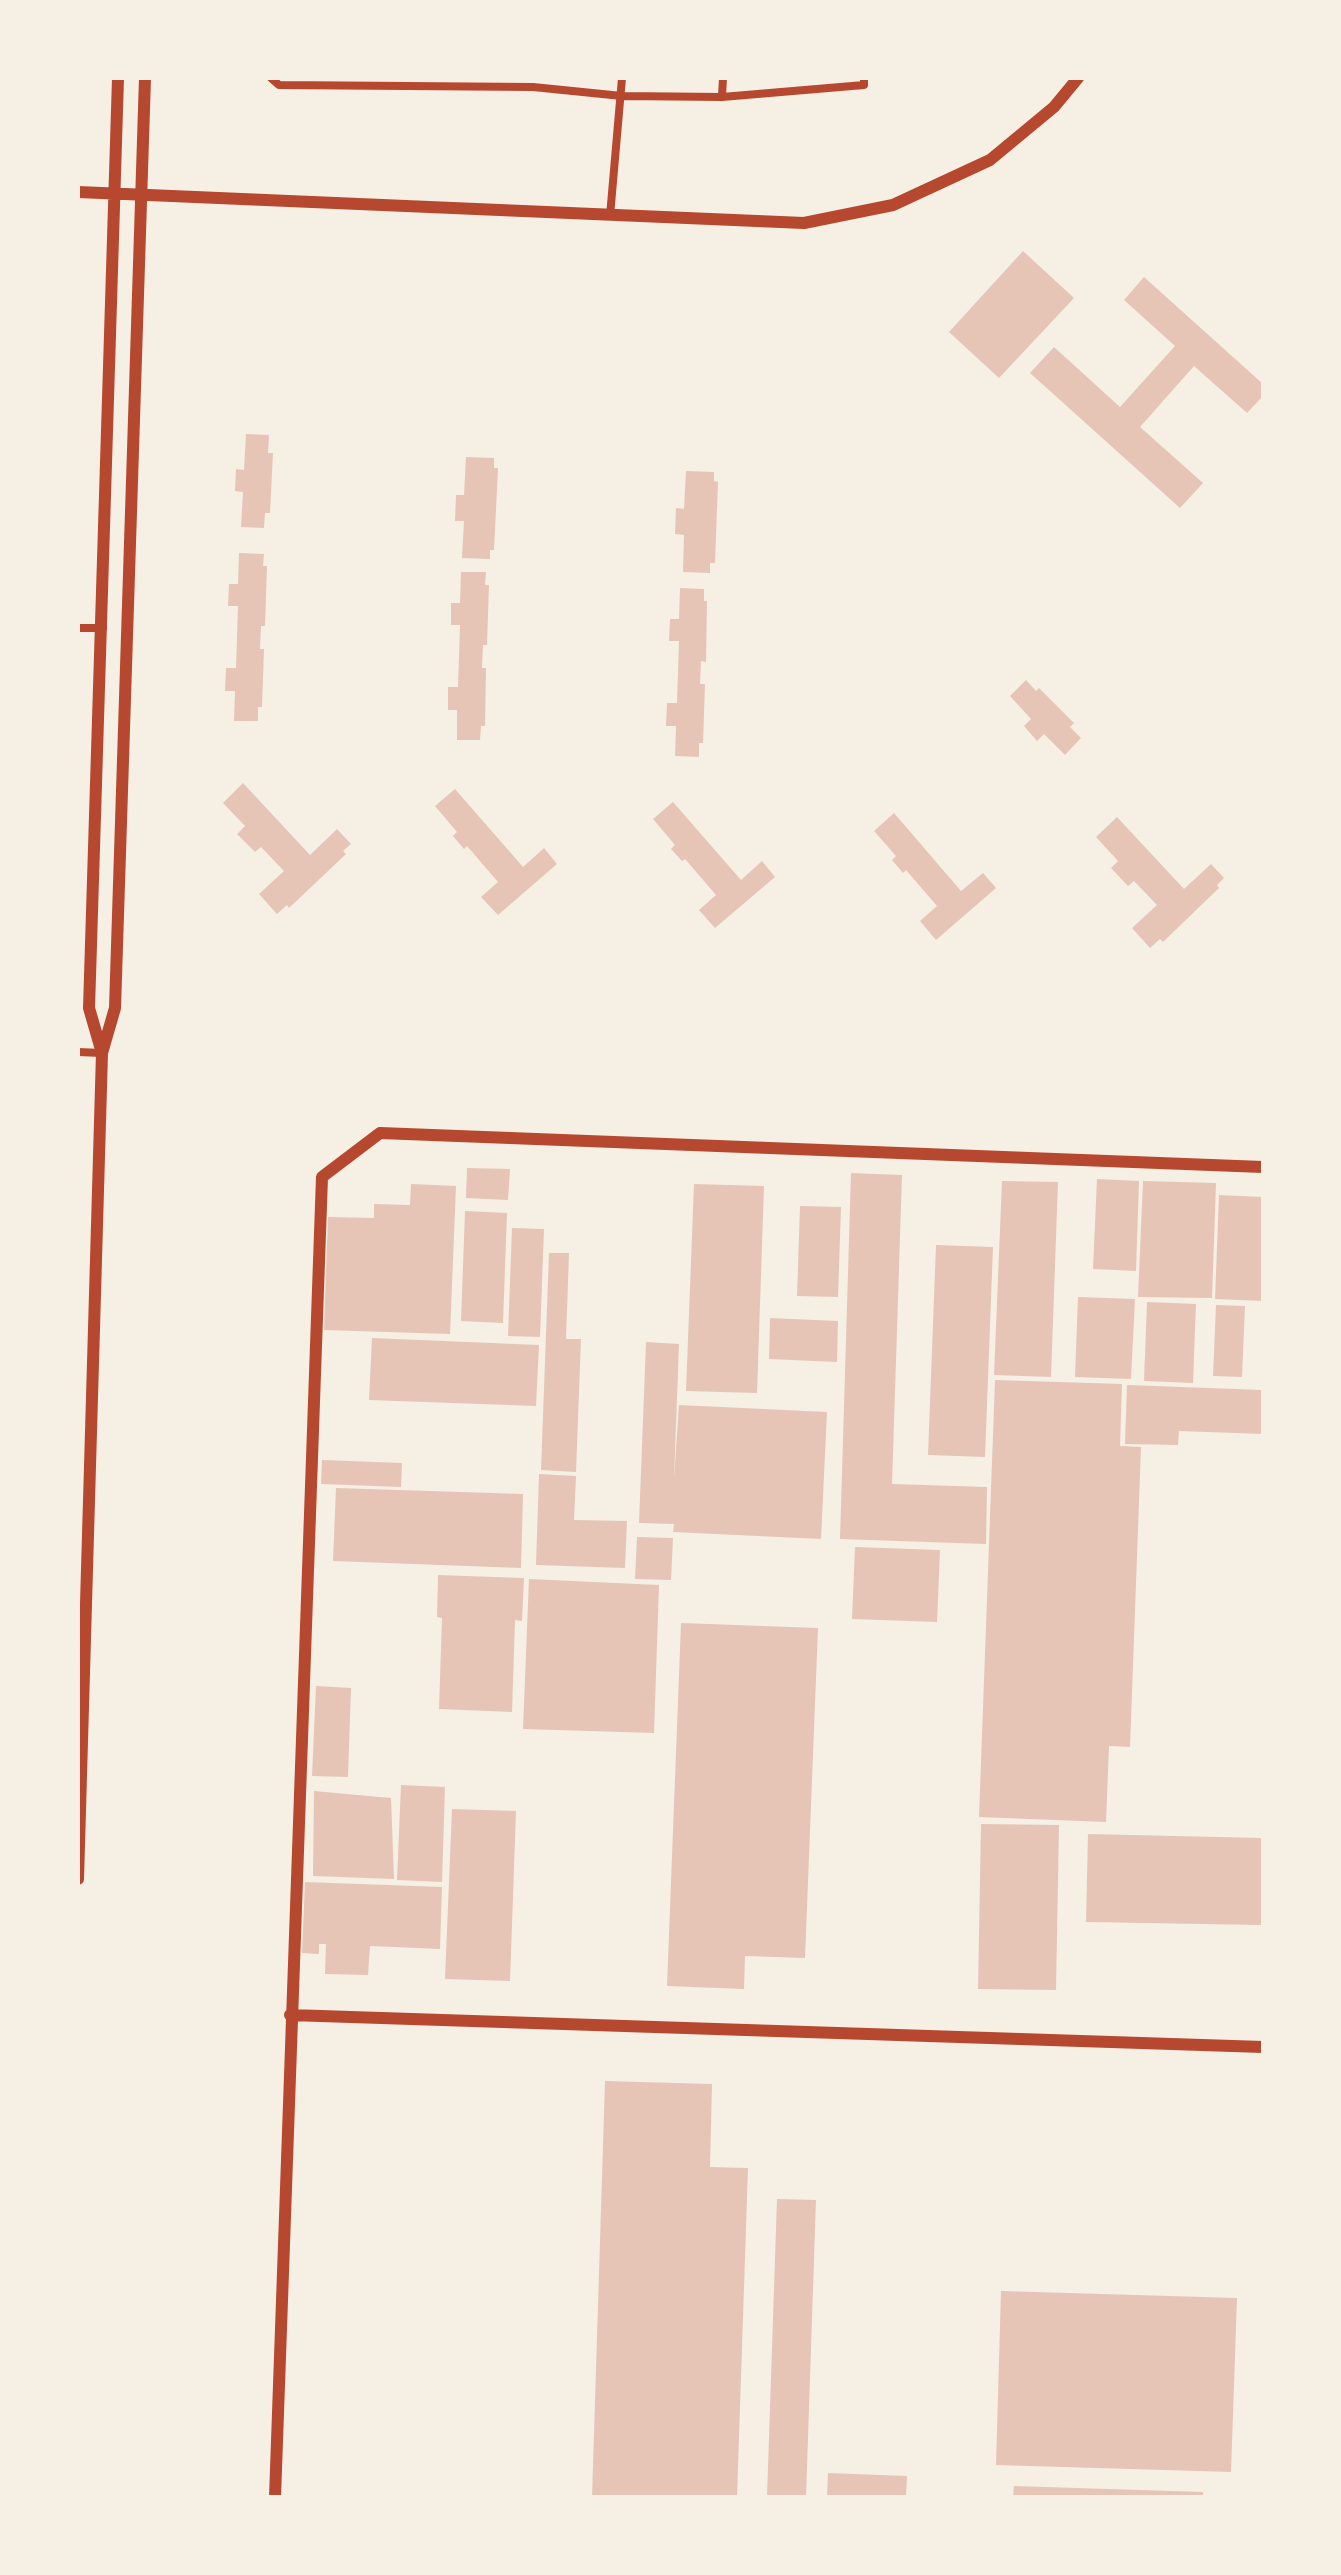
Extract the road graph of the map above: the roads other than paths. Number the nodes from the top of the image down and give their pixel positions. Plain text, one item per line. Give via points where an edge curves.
1 (118, 78) edge
2 (145, 78) edge
3 (271, 78) edge
4 (622, 78) edge
5 (723, 78) edge
6 (864, 78) edge
7 (1078, 78) edge
8 (397, 82) edge
9 (533, 82) edge
10 (622, 96) junction
11 (722, 97) junction
12 (78, 192) edge
13 (113, 193) junction
14 (142, 194) junction
15 (610, 216) junction
16 (78, 628) edge
17 (103, 628) junction
18 (78, 1052) edge
19 (102, 1053) junction
20 (1263, 1167) edge
21 (78, 1879) edge
22 (290, 2015) junction
23 (1263, 2047) edge
24 (275, 2497) edge

1 - 13 street
2 - 14 street
3 - 8 street via 279,85
4 - 10 street
5 - 11 street
6 - 11 street via 864,85
7 - 15 street via 1054,107 990,160 893,205 804,223
8 - 9 street
9 - 10 street
10 - 11 street
10 - 15 street
12 - 13 street
13 - 14 street
13 - 17 street
14 - 15 street
14 - 19 street via 115,1008
16 - 17 street
17 - 19 street via 89,1008
18 - 19 street
19 - 21 street
20 - 22 street via 380,1133 322,1177
22 - 23 street
22 - 24 street

